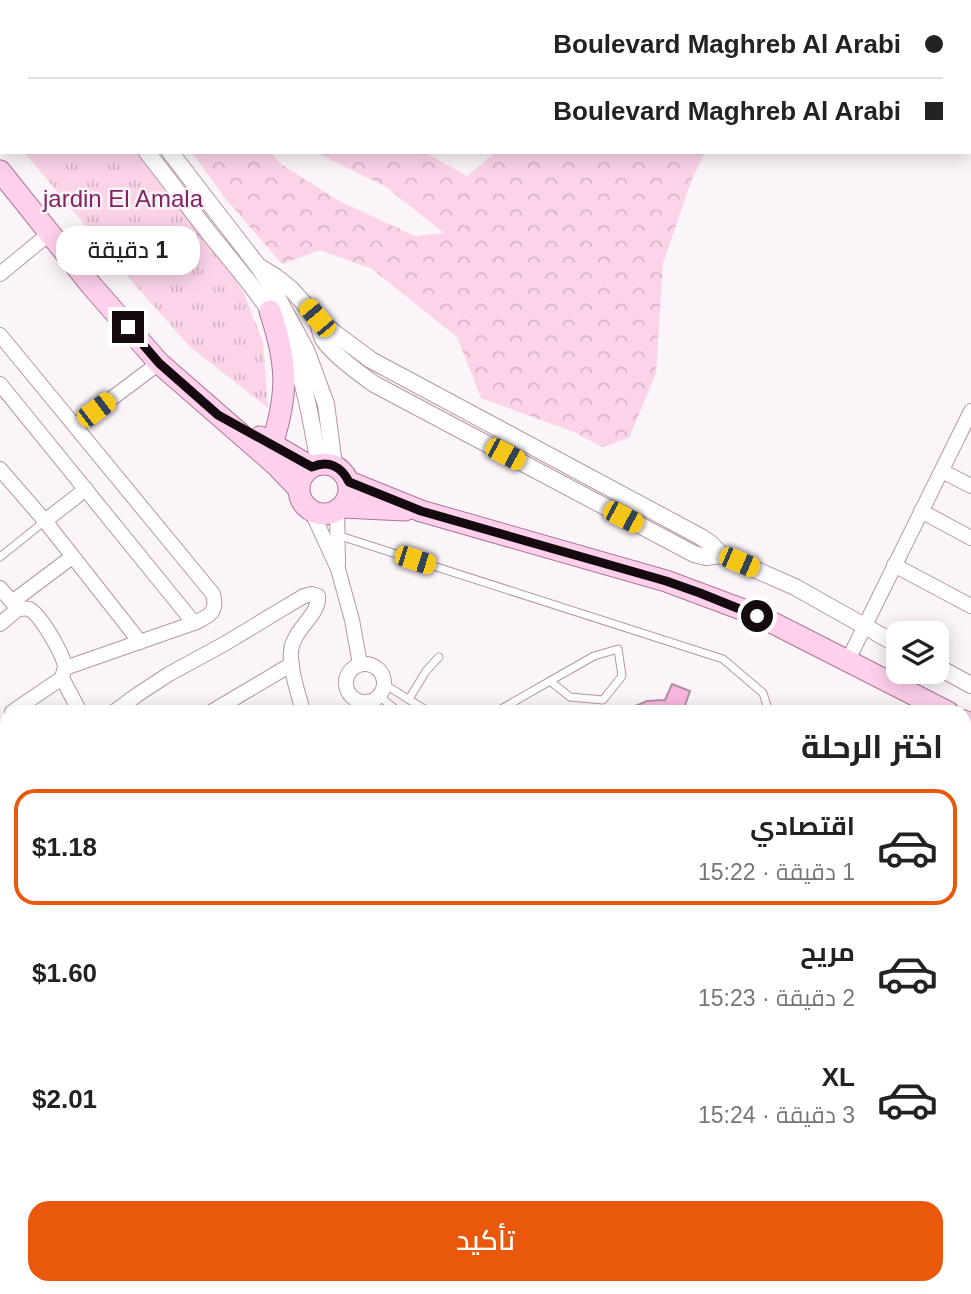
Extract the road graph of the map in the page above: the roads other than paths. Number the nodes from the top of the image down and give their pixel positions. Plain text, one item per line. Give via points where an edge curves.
1 (149, 154) edge
2 (172, 154) edge
3 (0, 171) edge
4 (50, 233) junction
5 (258, 266) junction
6 (0, 274) edge
7 (270, 311) junction
8 (1, 339) edge
9 (159, 363) junction
10 (0, 384) edge
11 (218, 415) junction
12 (969, 421) edge
13 (75, 426) junction
14 (272, 444) junction
15 (321, 465) junction
16 (0, 469) edge
17 (942, 471) junction
18 (349, 482) junction
19 (971, 486) edge
20 (86, 489) junction
21 (299, 489) junction
22 (339, 509) junction
23 (311, 510) junction
24 (421, 511) junction
25 (921, 511) junction
26 (45, 521) junction
27 (337, 535) junction
28 (971, 538) edge
29 (0, 557) edge
30 (72, 557) junction
31 (894, 565) junction
32 (338, 569) junction
33 (0, 588) edge
34 (15, 606) junction
35 (971, 606) edge
36 (194, 623) junction
37 (0, 625) edge
38 (864, 626) junction
39 (886, 638) edge
40 (140, 642) junction
41 (439, 657) dead end
42 (848, 660) junction
43 (292, 664) junction
44 (360, 664) junction
45 (64, 673) junction
46 (949, 673) edge
47 (550, 681) junction
48 (971, 685) edge
49 (377, 698) edge
50 (409, 699) junction
51 (21, 705) edge
52 (77, 705) edge
53 (123, 705) edge
54 (223, 705) edge
55 (301, 705) edge
56 (418, 705) edge
57 (508, 705) edge
58 (767, 705) edge
59 (935, 705) edge

1 - 7 street
2 - 5 street
3 - 4 main road
4 - 6 street
4 - 9 main road
5 - 15 street via 306,350 326,404
5 - 38 street via 291,289 354,348 386,369 701,537 722,555 795,587
7 - 14 main road via 284,363 280,418
7 - 15 street via 293,354
8 - 13 street
9 - 11 main road
9 - 13 street
10 - 20 street
11 - 14 main road
11 - 21 main road
12 - 17 street
13 - 36 street via 213,594 213,612
14 - 15 main road
15 - 18 main road via 345,475
15 - 21 main road via 302,476
16 - 26 street
17 - 19 street
17 - 25 street
18 - 22 main road via 347,500
18 - 24 main road
20 - 26 street
20 - 36 street
21 - 23 main road
22 - 23 main road via 321,514
22 - 24 main road
22 - 27 street
23 - 32 street
24 - 42 main road via 666,581 762,618
25 - 28 street
25 - 31 street
26 - 29 lane
26 - 30 street
27 - 32 street
27 - 58 lane via 723,659 763,693
30 - 34 street
30 - 40 street
31 - 35 street
31 - 38 street
32 - 44 street
33 - 34 street
34 - 37 street
34 - 45 street via 36,613 54,640
36 - 40 street
38 - 39 street
38 - 42 street
40 - 45 street
41 - 50 lane
42 - 59 main road
43 - 53 street via 296,635 319,603 318,596 312,594 169,674
43 - 54 street
43 - 55 street
44 - 49 street via 367,663 383,676
44 - 49 street via 349,670 346,688 360,701
45 - 51 street
45 - 52 street
46 - 48 street
47 - 47 lane via 570,697 603,700 622,676 618,649 594,656
47 - 57 lane
49 - 50 lane
50 - 56 lane

